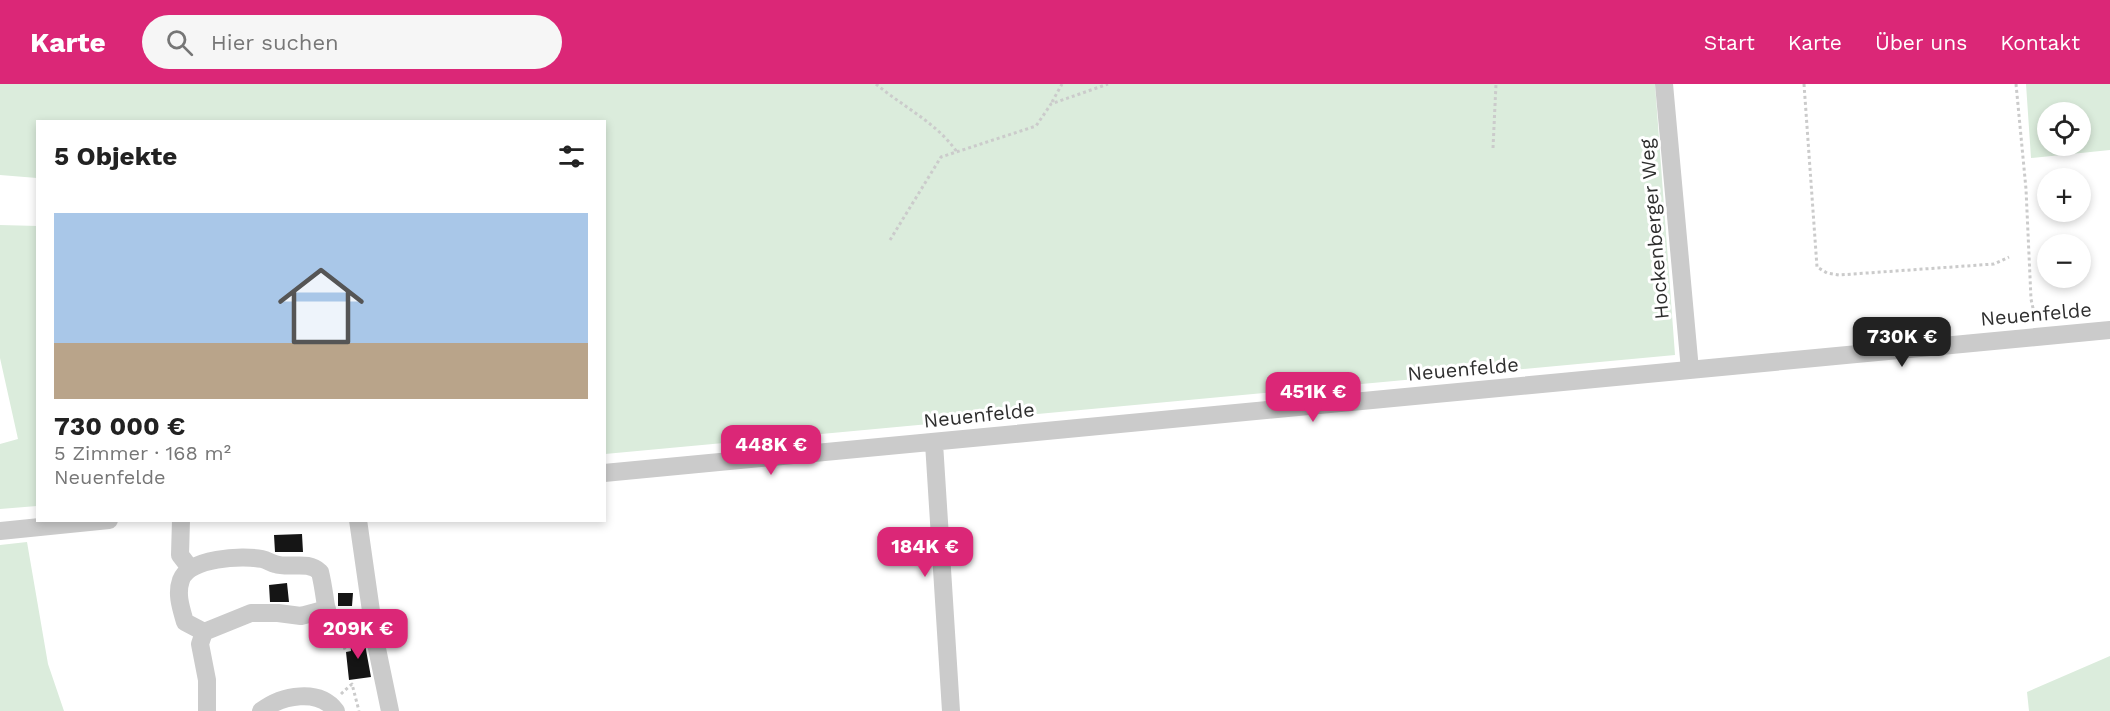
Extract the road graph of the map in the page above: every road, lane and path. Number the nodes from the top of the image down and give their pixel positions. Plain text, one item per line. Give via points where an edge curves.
1 (876, 84) edge
2 (1062, 84) edge
3 (1108, 84) edge
4 (1496, 84) edge
5 (1664, 84) edge
6 (1804, 84) edge
7 (2016, 84) edge
8 (1051, 104) junction
9 (1493, 148) dead end
10 (957, 152) junction
11 (890, 240) dead end
12 (2009, 257) dead end
13 (2110, 330) edge
14 (2049, 336) junction
15 (1690, 370) junction
16 (934, 443) junction
17 (606, 473) edge
18 (89, 522) edge
19 (181, 522) edge
20 (358, 522) edge
21 (0, 531) edge
22 (190, 568) junction
23 (327, 609) junction
24 (374, 627) junction
25 (204, 632) junction
26 (338, 704) edge
27 (207, 711) edge
28 (261, 711) edge
29 (359, 711) edge
30 (390, 711) edge
31 (951, 711) edge

1 - 10 path via 925,118
2 - 8 path
3 - 8 path
4 - 9 path
5 - 15 street, Hockenberger Weg
6 - 12 path via 1817,267 1821,271 1839,275 1994,264
7 - 14 path via 2031,299 2034,320
8 - 10 path via 1036,126
10 - 11 path via 941,157
13 - 14 street, Neuenfelde
14 - 15 street, Neuenfelde
15 - 16 street, Neuenfelde
16 - 17 street, Neuenfelde
16 - 31 street
18 - 21 street
19 - 22 street via 180,555
20 - 24 street
22 - 23 street via 199,563 254,559 314,567 320,572
22 - 25 street via 182,578 179,601 185,622
23 - 24 street via 335,626
23 - 25 street via 301,616 251,613
24 - 30 street
25 - 27 street via 200,644 207,680
26 - 28 street via 311,695
26 - 29 path via 352,684

